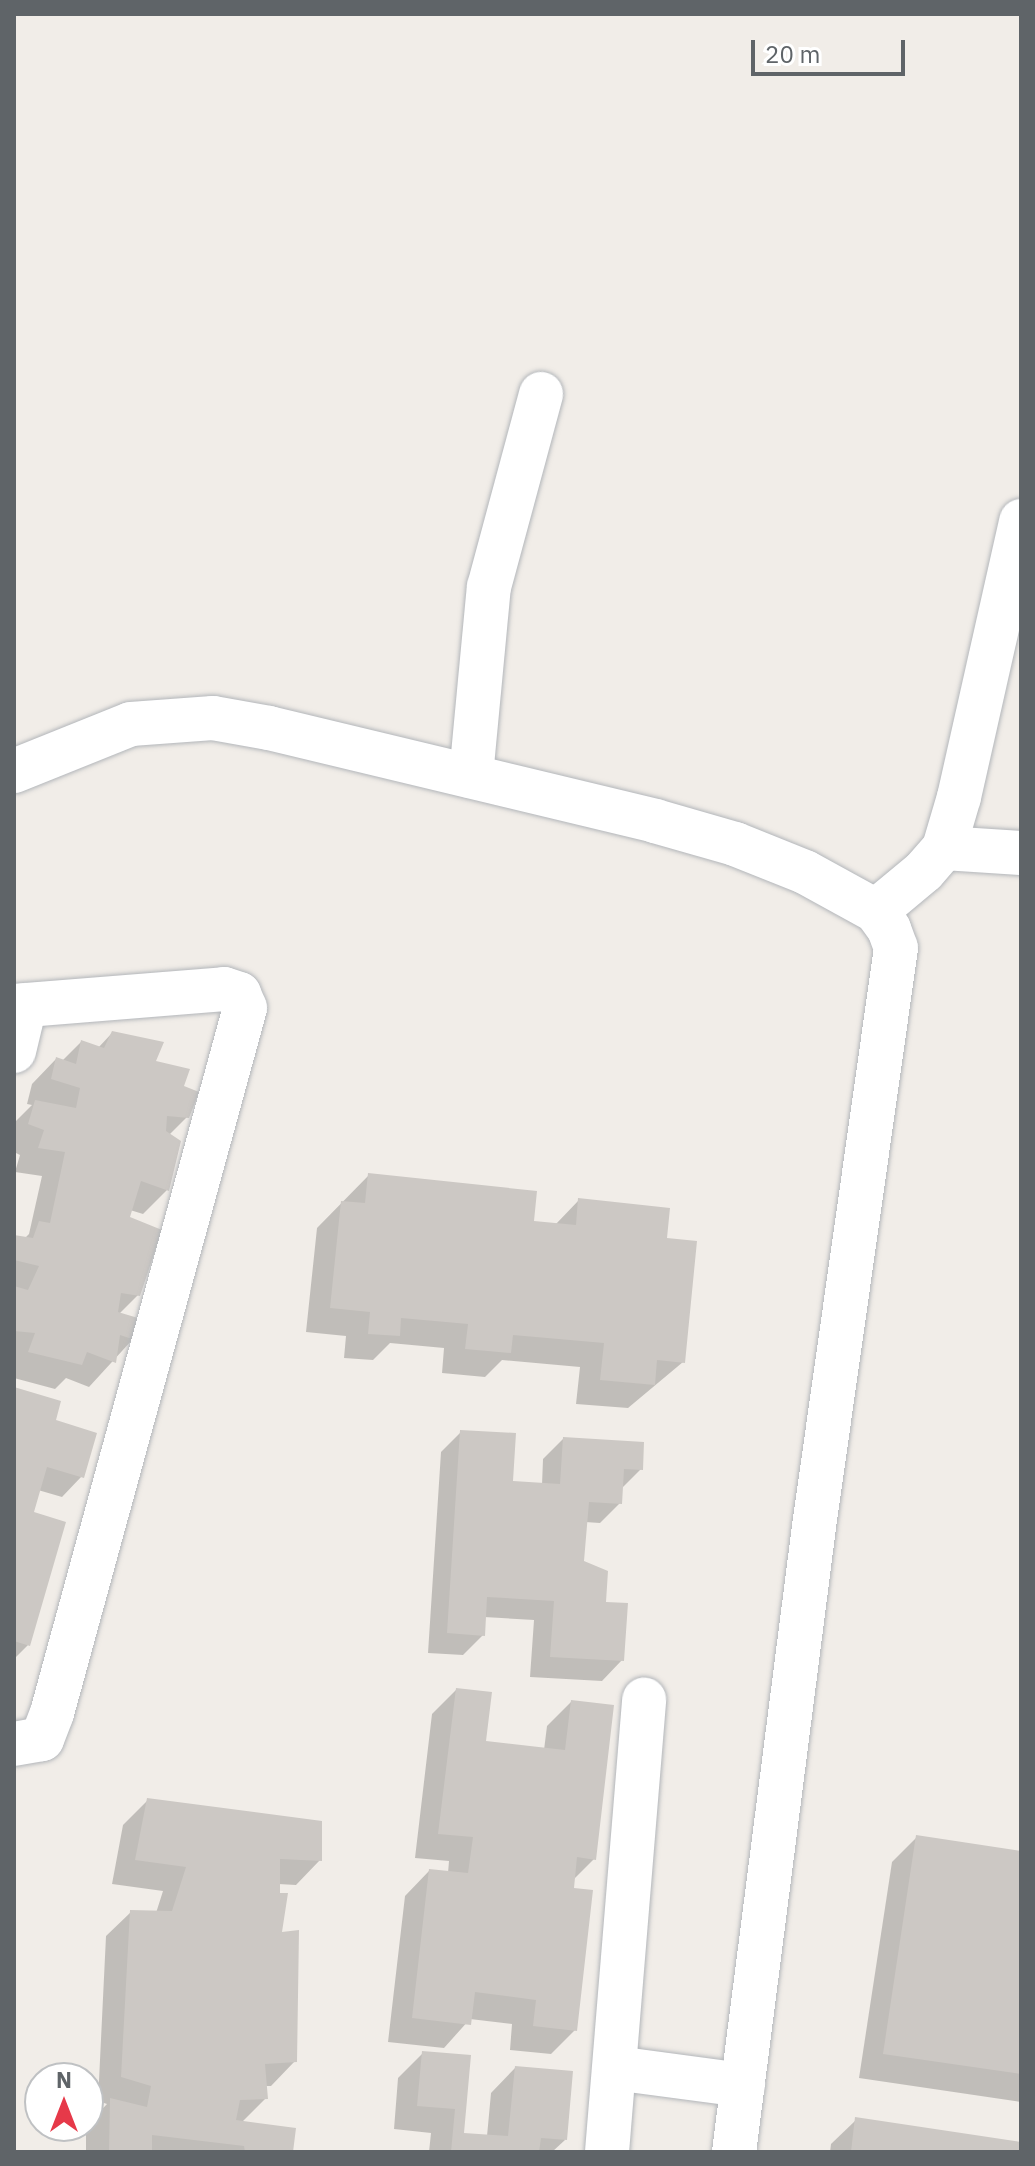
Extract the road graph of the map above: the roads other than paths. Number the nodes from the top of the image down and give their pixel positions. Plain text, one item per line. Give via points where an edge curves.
1 (541, 394) dead end
2 (1021, 521) edge
3 (14, 771) edge
4 (471, 776) junction
5 (944, 848) junction
6 (1021, 853) edge
7 (876, 911) junction
8 (19, 1006) edge
9 (14, 1051) edge
10 (644, 1700) dead end
11 (14, 1744) edge
12 (615, 2068) junction
13 (743, 2085) junction
14 (607, 2152) edge
15 (734, 2152) edge

1 - 4 street via 489,587
2 - 5 street
3 - 4 street via 131,724 213,718
4 - 7 street via 735,844 805,872
5 - 6 street
5 - 7 street
7 - 13 street via 896,948 815,1519
8 - 9 street
8 - 11 street via 224,989 239,994 245,1008 52,1713 42,1739
10 - 12 street
12 - 13 street
12 - 14 street
13 - 15 street

